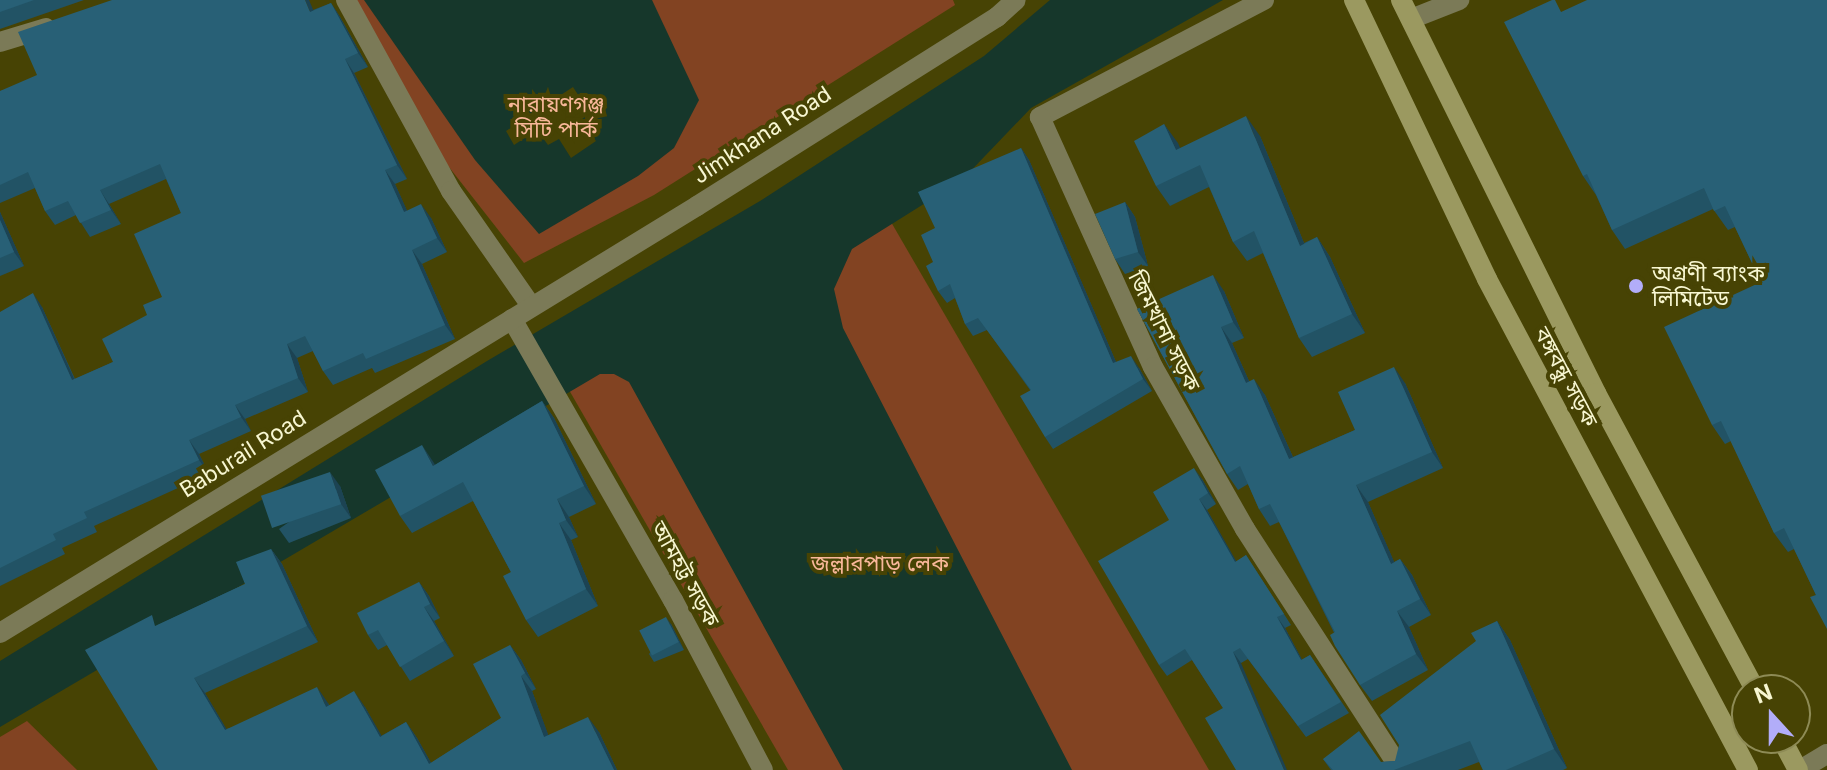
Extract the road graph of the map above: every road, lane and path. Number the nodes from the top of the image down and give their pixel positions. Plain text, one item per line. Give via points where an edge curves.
1 (346, 0) edge
2 (1016, 0) edge
3 (1264, 0) edge
4 (1354, 0) edge
5 (1401, 0) edge
6 (1459, 0) edge
7 (1411, 19) junction
8 (72, 20) edge
9 (0, 42) edge
10 (532, 307) junction
11 (516, 325) junction
12 (0, 633) edge
13 (1746, 674) edge
14 (1827, 754) edge
15 (763, 770) edge
16 (1401, 770) edge
17 (1748, 770) edge
18 (1799, 770) edge

1 - 10 street via 451,191
2 - 10 street, Jimkhana Road via 997,17
3 - 16 street, জিমখানা সড়ক via 1040,117 1153,367 1262,556
4 - 17 main road, বঙ্গবন্ধু সড়ক via 1487,279
5 - 7 main road, বঙ্গবন্ধু সড়ক
6 - 7 street
7 - 13 main road, বঙ্গবন্ধু সড়ক via 1596,393
8 - 9 street
10 - 11 street, Jimkhana Road
11 - 12 street, Baburail Road
11 - 15 street, আমহট্ট সড়ক
14 - 18 street

